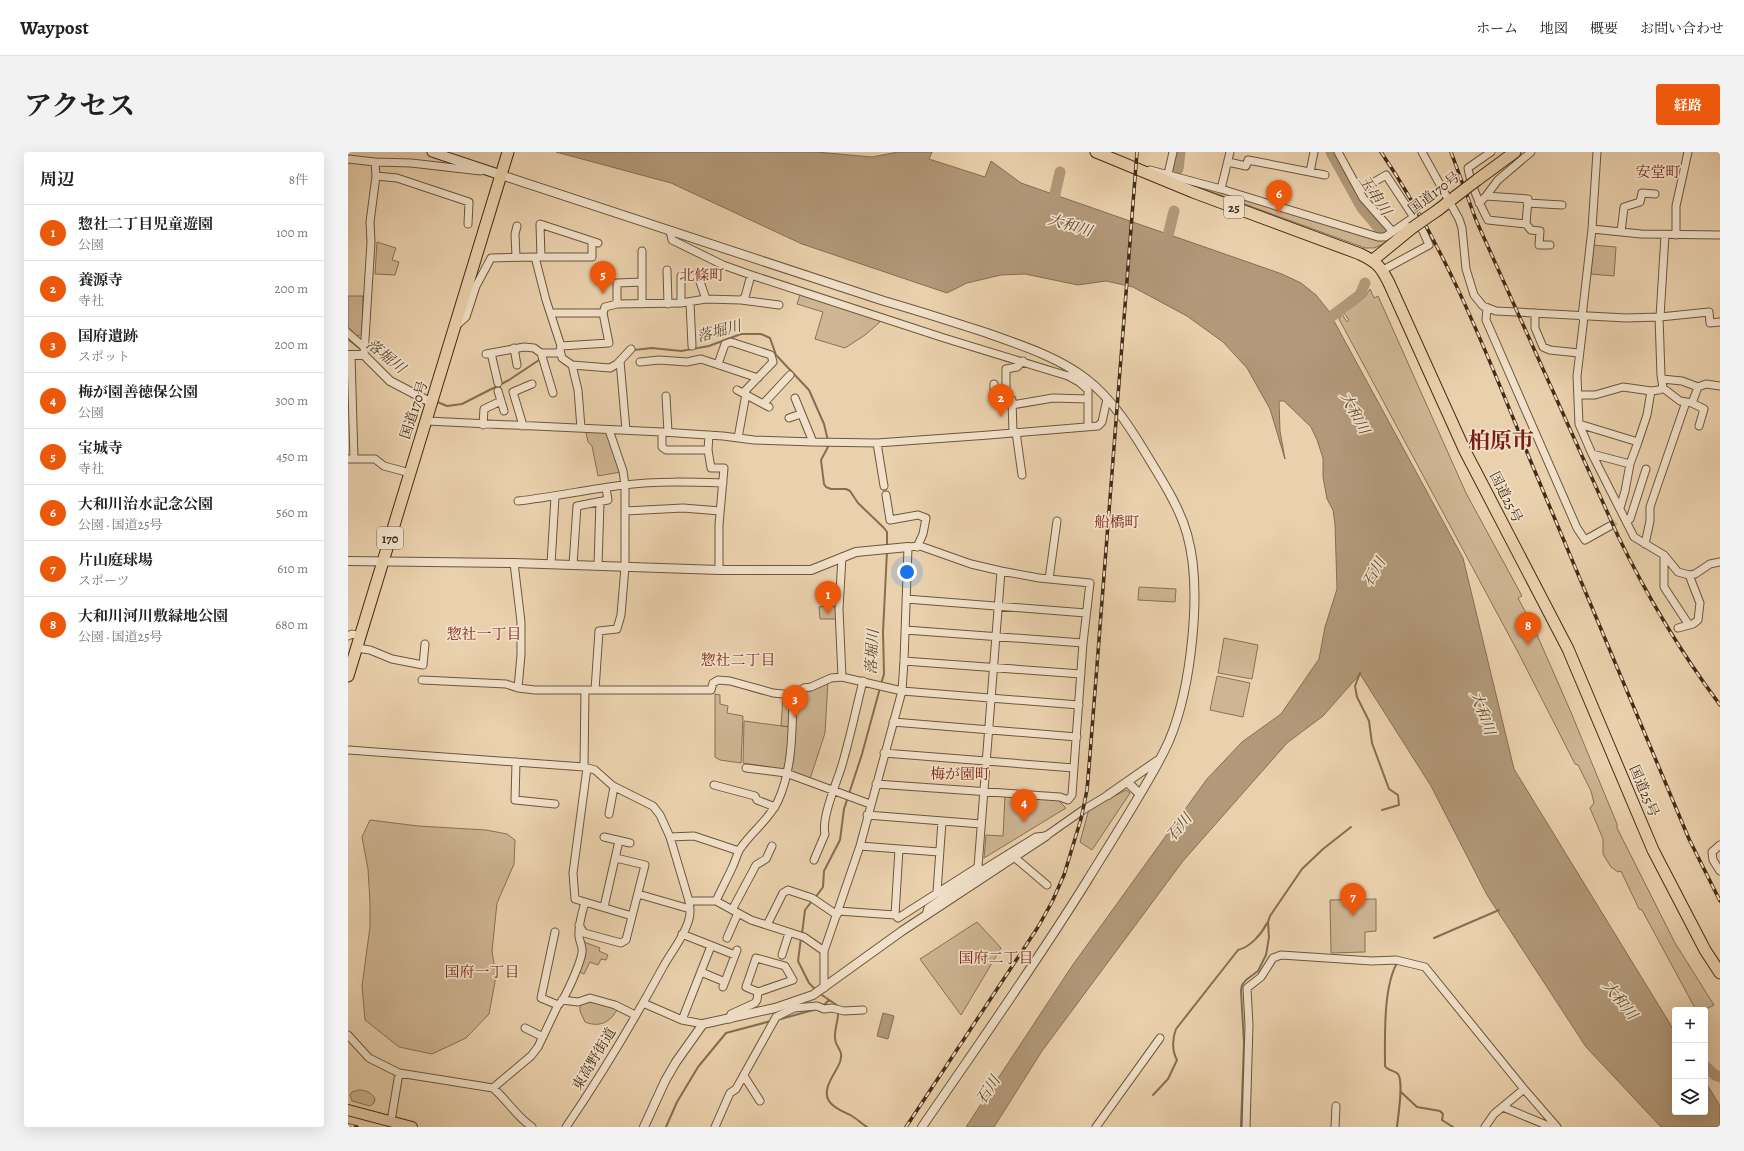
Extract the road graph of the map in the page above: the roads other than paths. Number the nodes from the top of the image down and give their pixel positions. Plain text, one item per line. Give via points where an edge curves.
1 (432, 152) edge
2 (508, 152) edge
3 (1096, 152) edge
4 (1173, 152) edge
5 (1230, 152) edge
6 (1314, 152) edge
7 (1338, 152) edge
8 (1422, 152) edge
9 (1491, 152) edge
10 (1515, 152) edge
11 (1531, 152) edge
12 (1597, 152) edge
13 (1688, 152) edge
14 (1116, 157) edge
15 (348, 158) edge
16 (375, 162) junction
17 (1228, 162) junction
18 (488, 171) junction
19 (502, 172) junction
20 (1310, 172) junction
21 (1144, 173) junction
22 (1168, 174) junction
23 (1325, 175) dead end
24 (376, 176) junction
25 (1221, 189) junction
26 (1359, 191) junction
27 (1655, 194) dead end
28 (1486, 196) junction
29 (1453, 198) junction
30 (1480, 203) junction
31 (1528, 203) junction
32 (1562, 205) dead end
33 (1414, 217) junction
34 (468, 224) dead end
35 (1526, 224) junction
36 (517, 226) dead end
37 (1592, 229) junction
38 (670, 231) junction
39 (1393, 232) junction
40 (1621, 232) junction
41 (1665, 235) junction
42 (1676, 235) junction
43 (1720, 235) edge
44 (1550, 245) dead end
45 (642, 251) dead end
46 (516, 257) junction
47 (538, 257) junction
48 (1373, 260) junction
49 (667, 270) dead end
50 (1383, 270) junction
51 (697, 273) dead end
52 (751, 275) junction
53 (681, 276) dead end
54 (642, 282) junction
55 (706, 299) junction
56 (741, 300) junction
57 (690, 302) junction
58 (681, 303) junction
59 (617, 304) junction
60 (642, 304) junction
61 (668, 304) junction
62 (779, 305) dead end
63 (1487, 308) junction
64 (551, 313) junction
65 (603, 313) junction
66 (1535, 313) junction
67 (1583, 316) junction
68 (1659, 317) junction
69 (1720, 322) edge
70 (456, 326) junction
71 (348, 333) edge
72 (692, 346) dead end
73 (514, 348) junction
74 (631, 349) dead end
75 (561, 350) junction
76 (364, 352) junction
77 (541, 353) junction
78 (1579, 353) junction
79 (349, 355) edge
80 (620, 361) junction
81 (1023, 361) junction
82 (640, 362) dead end
83 (517, 364) dead end
84 (718, 364) junction
85 (572, 365) junction
86 (1079, 374) junction
87 (790, 375) dead end
88 (1068, 376) junction
89 (758, 378) junction
90 (1662, 379) junction
91 (498, 383) dead end
92 (532, 384) dead end
93 (994, 384) dead end
94 (1720, 386) edge
95 (1698, 387) junction
96 (1663, 388) junction
97 (498, 391) dead end
98 (1652, 391) junction
99 (742, 392) junction
100 (553, 393) dead end
101 (1578, 395) junction
102 (666, 396) dead end
103 (795, 398) dead end
104 (1107, 399) junction
105 (433, 400) junction
106 (1088, 400) junction
107 (501, 401) junction
108 (1009, 403) junction
109 (1689, 403) junction
110 (504, 411) dead end
111 (801, 414) junction
112 (789, 418) dead end
113 (427, 421) junction
114 (482, 424) junction
115 (1579, 424) junction
116 (522, 426) junction
117 (1088, 426) junction
118 (1699, 426) dead end
119 (581, 428) junction
120 (609, 430) junction
121 (626, 430) junction
122 (665, 432) junction
123 (1014, 433) junction
124 (709, 435) junction
125 (738, 438) junction
126 (813, 442) junction
127 (1638, 442) junction
128 (876, 443) junction
129 (708, 450) junction
130 (1592, 454) junction
131 (351, 460) edge
132 (1630, 464) junction
133 (1646, 469) dead end
134 (410, 473) junction
135 (1022, 475) dead end
136 (723, 483) junction
137 (625, 484) junction
138 (884, 486) dead end
139 (606, 488) junction
140 (886, 495) dead end
141 (555, 497) junction
142 (518, 501) dead end
143 (600, 502) junction
144 (1620, 508) junction
145 (625, 511) junction
146 (720, 511) junction
147 (1623, 519) junction
148 (1057, 521) dead end
149 (1610, 526) tunnel mouth
150 (1645, 544) junction
151 (912, 547) junction
152 (1664, 555) junction
153 (842, 557) junction
154 (383, 561) junction
155 (348, 562) edge
156 (514, 562) junction
157 (1720, 562) edge
158 (551, 564) junction
159 (573, 565) junction
160 (598, 565) junction
161 (626, 566) junction
162 (719, 570) junction
163 (1001, 571) junction
164 (1689, 575) junction
165 (1048, 579) junction
166 (906, 599) junction
167 (998, 607) junction
168 (1086, 613) junction
169 (1689, 625) junction
170 (1678, 628) dead end
171 (905, 630) junction
172 (348, 636) edge
173 (360, 636) junction
174 (996, 637) junction
175 (1083, 643) junction
176 (425, 644) dead end
177 (357, 648) junction
178 (904, 661) junction
179 (994, 668) junction
180 (1081, 674) junction
181 (348, 676) edge
182 (842, 677) junction
183 (422, 680) dead end
184 (863, 681) junction
185 (518, 688) junction
186 (585, 690) junction
187 (595, 690) junction
188 (902, 691) junction
189 (793, 695) junction
190 (992, 699) junction
191 (1079, 705) junction
192 (893, 722) junction
193 (989, 730) junction
194 (1077, 737) junction
195 (348, 750) edge
196 (884, 754) junction
197 (1161, 757) junction
198 (986, 761) junction
199 (516, 762) junction
200 (585, 767) junction
201 (746, 768) dead end
202 (1074, 768) junction
203 (786, 773) junction
204 (1127, 782) junction
205 (876, 784) junction
206 (714, 785) dead end
207 (614, 787) junction
208 (834, 789) junction
209 (984, 792) junction
210 (1108, 794) joint
211 (1140, 794) junction
212 (555, 804) dead end
213 (870, 804) junction
214 (775, 807) junction
215 (609, 814) dead end
216 (867, 815) junction
217 (942, 821) junction
218 (981, 824) junction
219 (1046, 836) junction
220 (604, 837) dead end
221 (670, 837) junction
222 (619, 840) junction
223 (630, 843) dead end
224 (1720, 845) edge
225 (772, 846) dead end
226 (860, 846) junction
227 (899, 849) junction
228 (739, 850) junction
229 (939, 852) junction
230 (1014, 857) junction
231 (616, 858) junction
232 (814, 860) dead end
233 (980, 869) junction
234 (1720, 871) edge
235 (1047, 885) dead end
236 (937, 892) junction
237 (638, 894) junction
238 (689, 901) junction
239 (716, 901) junction
240 (585, 902) junction
241 (604, 907) junction
242 (690, 909) junction
243 (735, 911) junction
244 (838, 913) junction
245 (926, 915) junction
246 (632, 916) junction
247 (895, 916) junction
248 (579, 925) junction
249 (766, 925) junction
250 (555, 932) dead end
251 (789, 933) junction
252 (682, 934) junction
253 (728, 938) dead end
254 (711, 946) junction
255 (824, 951) junction
256 (782, 955) dead end
257 (701, 972) junction
258 (1720, 973) edge
259 (824, 988) junction
260 (758, 992) junction
261 (560, 1002) junction
262 (643, 1003) junction
263 (794, 1005) junction
264 (863, 1010) dead end
265 (635, 1015) junction
266 (730, 1019) junction
267 (682, 1020) junction
268 (703, 1024) junction
269 (525, 1028) dead end
270 (348, 1036) edge
271 (543, 1037) junction
272 (1160, 1038) dead end
273 (398, 1073) junction
274 (744, 1076) junction
275 (493, 1088) junction
276 (1524, 1089) junction
277 (760, 1101) dead end
278 (1336, 1106) dead end
279 (1503, 1107) junction
280 (348, 1110) edge
281 (391, 1121) junction
282 (408, 1126) edge
283 (532, 1127) edge
284 (566, 1127) edge
285 (644, 1127) edge
286 (715, 1127) edge
287 (922, 1127) edge
288 (1096, 1127) edge
289 (1246, 1127) edge
290 (1335, 1127) edge
291 (1485, 1127) edge
292 (1551, 1127) edge
293 (1557, 1127) edge

1 - 18 main road
2 - 19 highway, 国道170号 / 170
3 - 14 highway, 国道25号 / 25
4 - 22 street
5 - 17 street
6 - 20 street
7 - 26 street
8 - 29 street
9 - 30 street via 1468,168
10 - 29 highway, 国道170号, bridge
11 - 28 street via 1498,180
12 - 37 street
13 - 42 street via 1676,206
14 - 21 highway, 国道25号 / 25
15 - 16 street
16 - 18 street
16 - 24 street
17 - 20 street via 1246,166 1248,160
17 - 25 street
18 - 19 main road
19 - 38 street
19 - 70 highway, 国道170号 / 170
20 - 23 street
21 - 22 street via 1150,170
21 - 48 highway, 国道25号 / 25
22 - 25 street
24 - 34 street via 397,178 468,202
24 - 76 street via 370,222
25 - 39 street via 1378,237 1385,237
26 - 33 street via 1386,175
26 - 39 street
27 - 40 street via 1642,193 1640,202 1624,207
28 - 30 street
28 - 31 street via 1528,199
29 - 48 highway, 国道170号, bridge
29 - 63 street via 1462,228 1469,281 1478,301
30 - 35 street via 1488,220
31 - 32 street
31 - 35 street
33 - 39 street
33 - 50 street via 1429,245
35 - 44 street via 1531,230 1540,230 1539,245
36 - 46 street
37 - 40 street
37 - 67 street
38 - 52 street via 672,240 723,265
38 - 86 street via 1012,342 1036,351
40 - 41 street
41 - 42 street
41 - 68 street
42 - 43 street
45 - 54 street
46 - 47 street
46 - 70 street via 491,258 476,286 466,317
47 - 47 street via 592,258 595,242 540,224
47 - 64 street
48 - 50 highway, 国道25号 / 25
49 - 61 street
50 - 258 highway, 国道25号 / 25 via 1465,451 1568,648 1653,850 1705,950
51 - 55 street
52 - 56 street via 745,297
52 - 81 street
53 - 58 street
54 - 59 street via 617,283
54 - 60 street
55 - 56 street
55 - 57 street
56 - 62 street
57 - 58 street
57 - 72 street
58 - 61 street
59 - 60 street
59 - 65 street via 606,307
60 - 61 street
63 - 66 street via 1496,311
63 - 149 street via 1486,320 1577,528 1585,540
64 - 65 street
64 - 75 street
65 - 75 street via 609,343
66 - 67 street
66 - 78 street via 1535,328 1543,347
67 - 68 street
67 - 78 street
68 - 69 street via 1709,312 1710,323
68 - 90 street
70 - 105 highway, 国道170号 / 170
71 - 76 street
73 - 77 street via 534,348
73 - 83 street
73 - 91 street via 489,354
74 - 80 street
75 - 77 street
75 - 85 street via 562,358
76 - 79 street
76 - 105 street via 390,381
77 - 100 street
78 - 101 street
79 - 131 street
80 - 85 street via 610,368
80 - 121 street
81 - 88 street
81 - 108 street via 1017,367 1006,369
82 - 84 street via 687,362 701,359
84 - 89 street
84 - 89 street via 725,344 731,342 771,355 773,362
85 - 119 street via 578,390
86 - 88 street
86 - 104 street
87 - 99 street via 766,405
88 - 106 street via 1085,386 1088,390
89 - 99 street
90 - 95 street via 1682,381
90 - 96 street
92 - 116 street via 513,392
93 - 108 street via 994,399
94 - 95 street via 1706,384
95 - 109 street
96 - 98 street
96 - 109 street via 1680,401
97 - 107 street
98 - 101 street via 1623,387 1595,395
98 - 127 street
99 - 125 street
101 - 115 street
102 - 122 street
103 - 111 street
104 - 117 street via 1102,422 1098,426
104 - 197 street via 1137,439 1163,482 1187,534 1191,556 1194,617 1189,666 1178,716
105 - 113 highway, 国道170号 / 170
106 - 108 street via 1053,398
106 - 117 street
107 - 110 street
107 - 114 street via 484,410
108 - 123 street
109 - 118 street via 1704,409
109 - 150 street via 1650,507
111 - 112 street
111 - 126 street
113 - 114 street
113 - 134 highway, 国道170号 / 170
114 - 116 street
115 - 127 street
115 - 130 street
116 - 119 street
117 - 123 street
119 - 120 street
120 - 121 street
120 - 137 street
121 - 122 street
122 - 124 street
122 - 129 street via 662,447 666,450
123 - 128 street
123 - 135 street
124 - 125 street
124 - 129 street
125 - 126 street
126 - 128 street
127 - 132 street
128 - 138 street
129 - 136 street via 711,468 724,468
130 - 132 street
130 - 144 street
131 - 134 street via 376,460 384,466
132 - 144 street
133 - 147 street via 1630,519
134 - 154 highway, 国道170号 / 170
136 - 137 street via 682,481
136 - 146 street
137 - 139 street
137 - 145 street
139 - 141 street
139 - 143 street via 608,500
140 - 151 street via 890,520 918,515 926,518 923,534
141 - 142 street
141 - 158 street
143 - 159 street via 577,506
143 - 160 street
144 - 147 street
145 - 146 street via 683,508
145 - 161 street
146 - 162 street
147 - 150 street via 1634,537
148 - 165 street
150 - 152 street
151 - 153 street via 856,552
151 - 163 street via 920,546 971,564
151 - 166 street
152 - 164 street via 1678,572
152 - 169 street via 1664,587
153 - 162 street via 811,570
153 - 182 street via 839,609
154 - 155 street
154 - 156 street
154 - 173 highway, 国道170号 / 170
156 - 158 street
156 - 185 street via 520,622
157 - 164 street via 1710,564
158 - 159 street
159 - 160 street
160 - 161 street
161 - 162 street
161 - 187 street via 617,629 599,631
163 - 165 street
163 - 167 street
164 - 169 street via 1700,603 1698,620
165 - 168 street via 1090,582
166 - 167 street
166 - 171 street
167 - 168 street
167 - 174 street
168 - 175 street
169 - 170 street
171 - 174 street
171 - 178 street
172 - 173 street
173 - 177 highway, 国道170号 / 170
174 - 175 street
174 - 179 street
175 - 180 street
176 - 177 street via 423,664 392,659
177 - 181 highway, 国道170号 / 170
178 - 179 street
178 - 188 street
179 - 180 street
179 - 190 street
180 - 191 street
182 - 184 street
182 - 189 street via 831,678
183 - 185 street via 506,684
184 - 188 street
184 - 208 street
185 - 186 street
186 - 187 street
186 - 200 street
187 - 189 street via 711,690 713,683 718,680
188 - 190 street
188 - 192 street
189 - 203 street via 792,736
190 - 191 street
190 - 193 street
191 - 194 street
192 - 193 street
192 - 196 street
193 - 194 street
193 - 198 street
194 - 202 street
195 - 199 street
196 - 198 street
196 - 205 street
197 - 204 street
197 - 211 street
198 - 202 street
198 - 209 street
199 - 200 street
199 - 212 street via 515,800
200 - 207 street via 596,770
200 - 240 street via 573,873 575,899
201 - 203 street
202 - 209 street via 1072,795 1068,800 1060,797
203 - 208 street
203 - 214 street
204 - 210 street
204 - 211 street
205 - 209 street
205 - 213 street
206 - 214 street via 754,796 757,800
207 - 215 street
207 - 221 street via 653,806
208 - 213 street
208 - 232 street via 825,834
209 - 218 street
210 - 219 street
211 - 287 street via 1063,919
213 - 216 street
214 - 228 street
216 - 217 street
216 - 226 street
217 - 218 street
217 - 229 street
218 - 233 street
219 - 230 street
219 - 233 street via 1036,837
220 - 222 street
221 - 228 street via 694,836
221 - 238 street
222 - 223 street
222 - 231 street
224 - 234 street via 1712,852 1713,860
225 - 243 street via 766,859 756,865
226 - 227 street
226 - 244 street
227 - 229 street
227 - 247 street
228 - 239 street
229 - 236 street
230 - 235 street
230 - 245 street
231 - 237 street via 645,865
231 - 241 street
233 - 236 street
233 - 245 street via 928,908
236 - 247 street via 898,918
237 - 242 street
237 - 246 street
238 - 239 street
238 - 242 street
239 - 243 street
240 - 241 street
240 - 248 street
241 - 246 street
242 - 252 street, 東高野街道 via 689,919
243 - 249 street
243 - 253 street
244 - 247 street
244 - 249 street via 812,898 788,890 783,893
244 - 255 street
245 - 259 street via 900,930
246 - 248 street via 626,940 621,943 584,933
248 - 261 street via 582,951 577,968
249 - 251 street
250 - 261 street via 541,998
251 - 255 street via 802,937
251 - 256 street
252 - 254 street
252 - 262 street, 東高野街道
254 - 257 street
254 - 257 street via 736,952 724,984
255 - 259 street
257 - 267 street
259 - 263 street
260 - 260 street via 746,986 756,958 785,966 793,980
260 - 266 street via 755,1003 732,1014
261 - 265 street via 578,1002 590,998 615,1005
261 - 271 street
262 - 265 street, 東高野街道
262 - 267 street
263 - 264 street via 844,1011
263 - 266 street
263 - 274 street via 774,1021
265 - 284 street, 東高野街道
266 - 268 street
267 - 268 street
268 - 285 street via 665,1081
269 - 271 street
270 - 273 street via 369,1058
271 - 275 street via 531,1056
272 - 288 street
273 - 275 street
273 - 281 street
274 - 277 street
274 - 286 street via 736,1089 730,1093
275 - 283 street
276 - 279 street
276 - 289 street via 1425,967 1396,960 1372,961 1281,955 1273,958 1261,977 1247,988 1249,1025
276 - 293 street
278 - 290 street
279 - 291 street via 1494,1114
279 - 292 street
280 - 281 main road
281 - 282 main road

